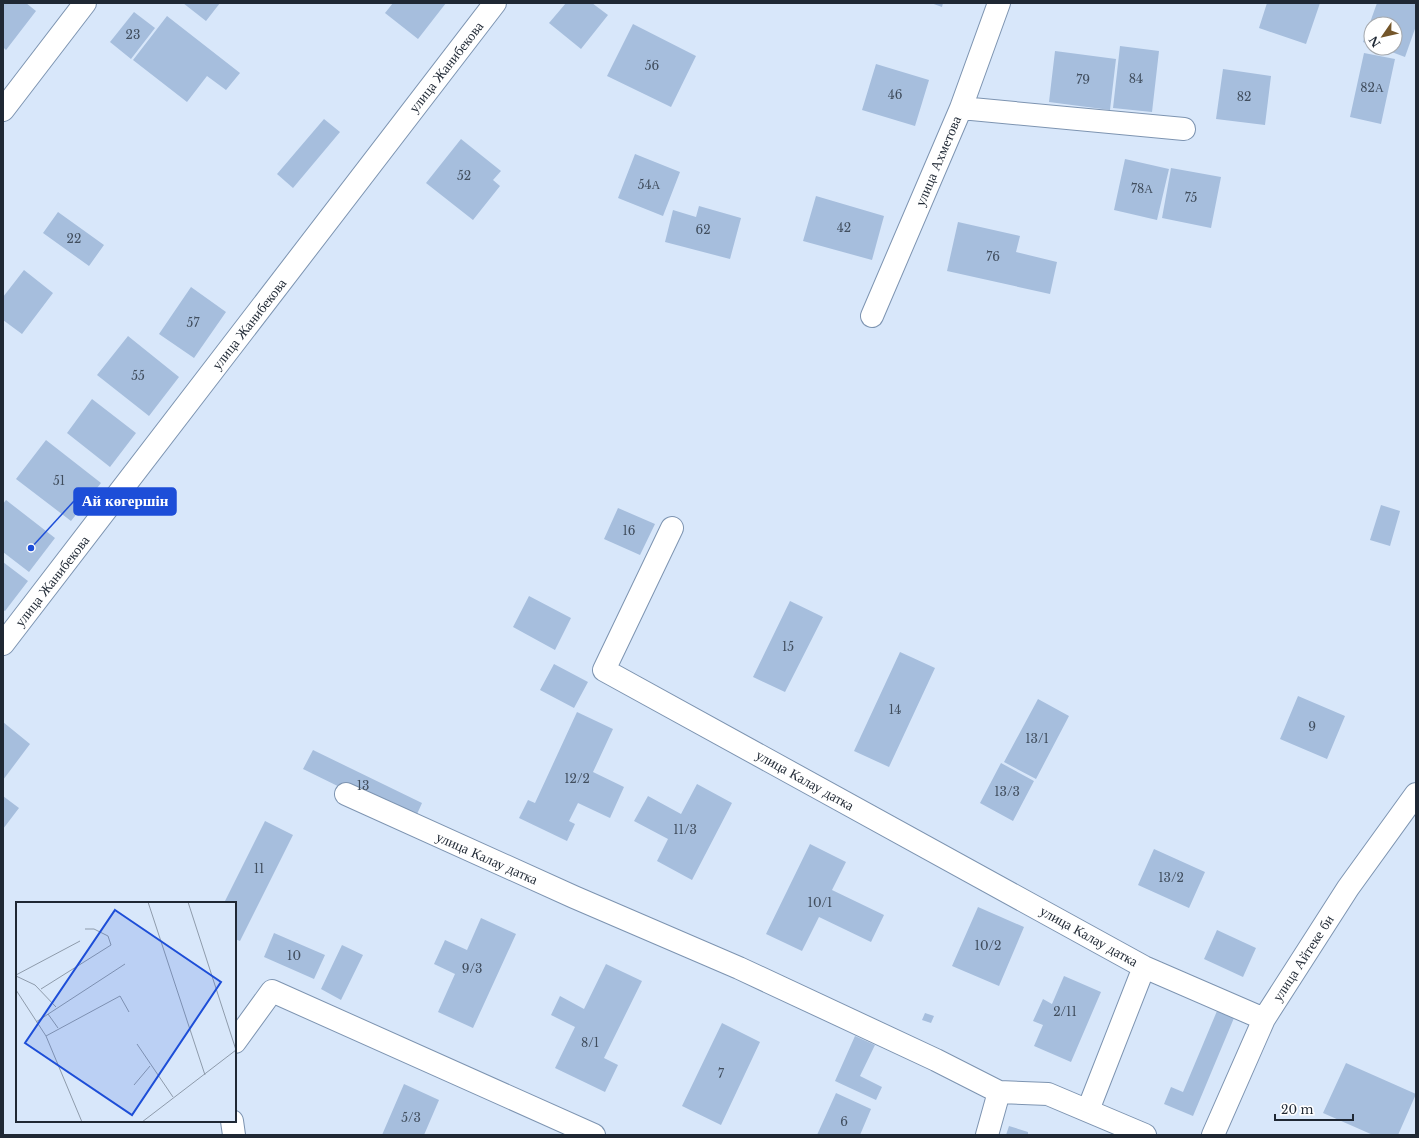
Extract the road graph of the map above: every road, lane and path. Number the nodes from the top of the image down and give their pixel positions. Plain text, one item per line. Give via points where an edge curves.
1 (85, 3) edge
2 (495, 3) edge
3 (999, 3) edge
4 (961, 108) junction
5 (3, 110) edge
6 (1184, 129) dead end
7 (872, 316) dead end
8 (672, 528) dead end
9 (3, 644) edge
10 (346, 794) dead end
11 (1416, 794) edge
12 (1144, 967) junction
13 (1264, 1019) junction
14 (236, 1041) edge
15 (999, 1092) junction
16 (1088, 1110) junction
17 (232, 1122) edge
18 (234, 1135) edge
19 (594, 1135) edge
20 (987, 1135) edge
21 (1145, 1135) edge
22 (1213, 1135) edge

1 - 5 street
2 - 9 street, улица Жанибекова
3 - 4 street, улица Ахметова
4 - 6 street
4 - 7 street, улица Ахметова
8 - 12 street, улица Калау датка via 604,670
10 - 15 street, улица Калау датка via 739,968
11 - 13 street, улица Айтеке би via 1348,888
12 - 13 street, улица Калау датка
12 - 16 street, улица Калау датка
13 - 22 street, улица Айтеке би
14 - 19 street via 272,991
15 - 16 street, улица Калау датка via 1048,1094
15 - 20 street
16 - 21 street, улица Калау датка
17 - 18 street

